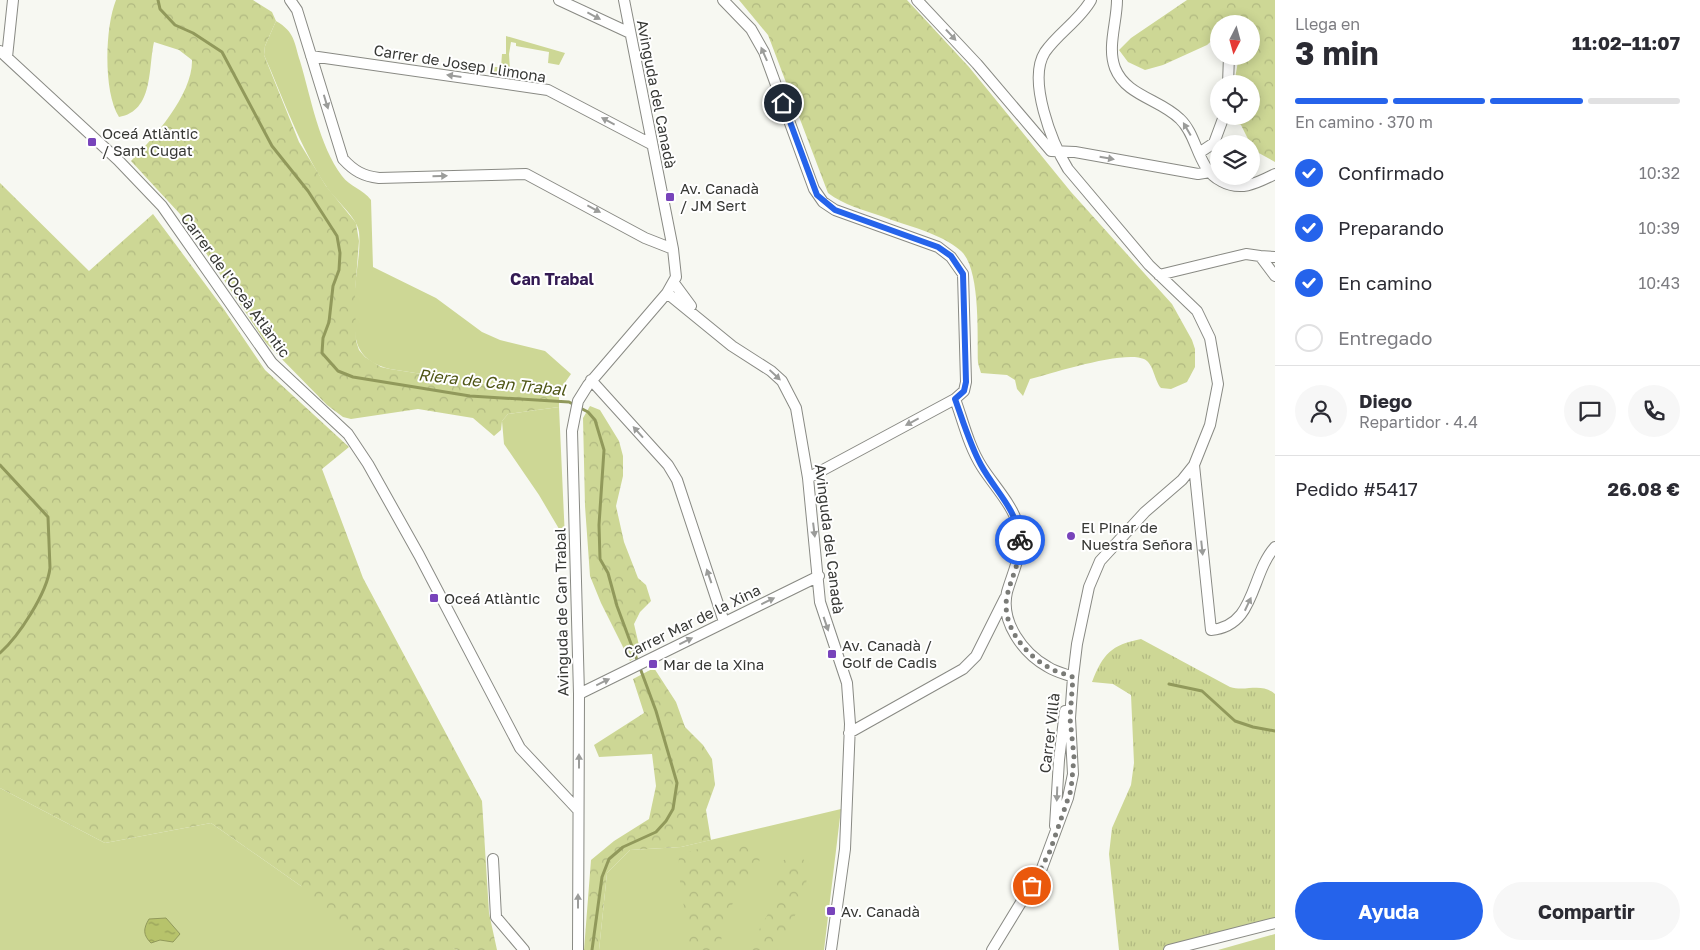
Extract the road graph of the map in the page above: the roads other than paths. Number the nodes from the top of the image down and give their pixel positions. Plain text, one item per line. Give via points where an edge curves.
1 (13, 0) edge
2 (290, 0) edge
3 (558, 0) edge
4 (624, 0) edge
5 (723, 0) edge
6 (917, 0) edge
7 (1091, 0) edge
8 (1117, 0) edge
9 (630, 33) junction
10 (3, 54) edge
11 (312, 56) junction
12 (1221, 125) edge
13 (651, 144) junction
14 (1059, 152) junction
15 (1199, 153) junction
16 (1210, 172) joint
17 (1275, 174) edge
18 (1260, 181) edge
19 (1235, 185) edge
20 (1252, 185) edge
21 (673, 250) junction
22 (1260, 256) junction
23 (1275, 257) edge
24 (1160, 274) junction
25 (1275, 276) edge
26 (674, 283) junction
27 (666, 293) junction
28 (752, 356) junction
29 (592, 380) junction
30 (955, 399) junction
31 (1194, 465) junction
32 (808, 478) junction
33 (1275, 547) edge
34 (819, 576) junction
35 (1007, 594) junction
36 (724, 622) junction
37 (1073, 677) junction
38 (579, 694) junction
39 (849, 733) junction
40 (578, 810) junction
41 (1050, 851) junction
42 (493, 859) dead end
43 (1275, 923) edge
44 (524, 950) edge
45 (578, 950) edge
46 (831, 950) edge
47 (992, 950) edge
48 (1169, 950) edge

1 - 10 street
2 - 11 street via 297,10
3 -> 9 street
4 - 9 street, Avinguda del Canadà
30 -> 5 street via 964,391 966,382 964,284 958,265 951,256 933,245 835,210 823,202 814,189 764,52 751,29
6 -> 14 street via 1051,150
7 - 14 street via 1044,53 1042,62 1040,93
15 -> 8 street via 1180,119 1128,87 1118,75 1113,60
9 - 13 street, Avinguda del Canadà
10 - 40 street, Carrer de l'Oceà Atlàntic via 118,160 162,206 272,363 348,434 419,555 520,748
13 -> 11 street, Carrer de Josep Llimona via 548,90
11 -> 21 street via 343,158 353,170 379,178 526,174
12 - 15 street via 1214,143
13 - 21 street, Avinguda del Canadà
14 -> 16 street via 1075,152 1198,174
14 - 24 street via 1068,169
15 - 16 street
17 - 18 street
19 - 20 street
21 - 26 street, Avinguda del Canadà
22 - 23 street
22 - 24 street via 1246,254
22 - 25 street
24 - 31 street via 1197,311 1205,324 1213,354 1218,384 1215,408
26 - 27 street
26 - 28 street, Avinguda del Canadà via 689,304
27 - 28 street, Avinguda del Canadà via 732,346
27 - 29 street, Avinguda de Can Trabal
28 -> 32 street, Avinguda del Canadà via 782,381 791,396
36 -> 29 street via 668,465
29 - 38 street, Avinguda de Can Trabal via 581,396 572,438
30 -> 32 street
30 - 35 street via 981,465 1013,513 1019,528 1021,544
31 -> 33 street via 1211,630 1231,625 1242,616 1262,564
31 - 37 street via 1100,561 1089,587
32 -> 34 street, Avinguda del Canadà
36 -> 34 street, Carrer Mar de la Xina
34 -> 39 street, Avinguda del Canadà via 824,619 847,683
35 - 37 street via 1007,613 1016,638 1049,668
35 - 39 street via 976,656 963,670
38 -> 36 street, Carrer Mar de la Xina
37 -> 41 street, Carrer Villà via 1062,731 1056,824
37 - 41 street, Carrer Villà via 1070,718 1073,774 1066,807
40 -> 38 street, Avinguda de Can Trabal
39 - 46 street, Avinguda del Canadà via 845,849
45 -> 40 street, Avinguda de Can Trabal
41 - 47 street, Carrer Villà
42 - 44 street via 496,918
43 - 48 street

